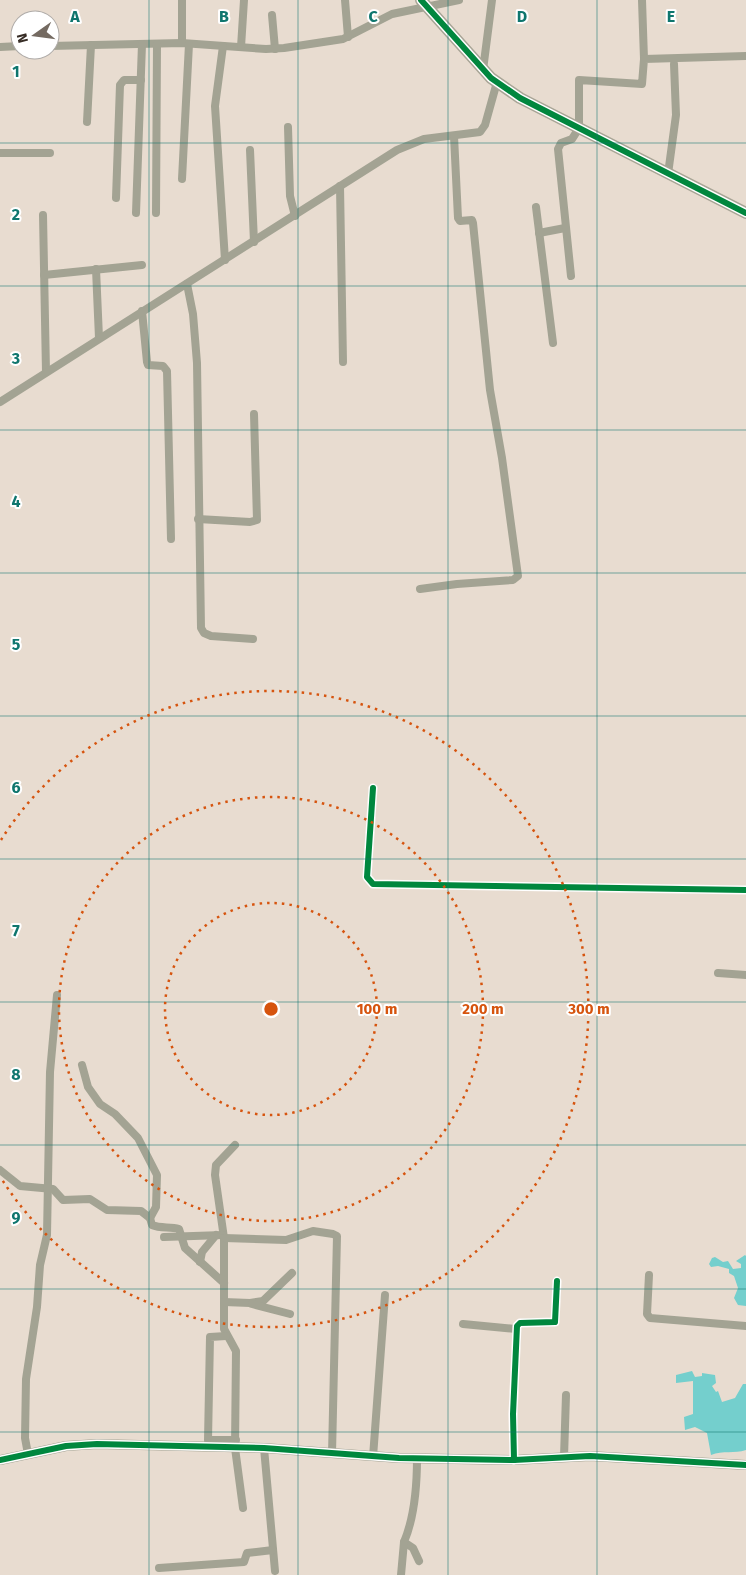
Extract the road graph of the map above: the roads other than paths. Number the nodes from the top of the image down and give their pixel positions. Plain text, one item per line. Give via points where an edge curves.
1 (182, 0) edge
2 (244, 0) edge
3 (345, 0) edge
4 (459, 0) edge
5 (492, 0) edge
6 (642, 0) edge
7 (424, 3) edge
8 (272, 15) dead end
9 (348, 37) junction
10 (142, 44) junction
11 (157, 44) junction
12 (186, 44) junction
13 (91, 45) junction
14 (60, 46) edge
15 (223, 46) junction
16 (241, 47) junction
17 (275, 49) junction
18 (746, 56) edge
19 (644, 59) junction
20 (674, 64) dead end
21 (484, 70) junction
22 (140, 80) junction
23 (497, 82) junction
24 (87, 122) dead end
25 (288, 127) dead end
26 (579, 128) junction
27 (454, 136) junction
28 (250, 150) dead end
29 (0, 153) edge
30 (50, 153) dead end
31 (668, 174) junction
32 (182, 179) dead end
33 (340, 186) junction
34 (116, 198) dead end
35 (536, 207) dead end
36 (136, 213) dead end
37 (156, 213) dead end
38 (746, 213) edge
39 (43, 215) dead end
40 (295, 216) junction
41 (565, 228) junction
42 (539, 233) junction
43 (254, 242) junction
44 (225, 260) junction
45 (142, 265) dead end
46 (96, 269) junction
47 (44, 274) junction
48 (571, 276) dead end
49 (187, 284) junction
50 (142, 311) junction
51 (99, 338) junction
52 (552, 343) dead end
53 (344, 362) dead end
54 (46, 372) junction
55 (0, 402) edge
56 (254, 414) dead end
57 (198, 519) junction
58 (171, 539) dead end
59 (420, 590) dead end
60 (253, 639) dead end
61 (372, 788) dead end
62 (746, 890) edge
63 (718, 973) dead end
64 (746, 975) edge
65 (57, 995) dead end
66 (82, 1065) dead end
67 (235, 1145) dead end
68 (0, 1170) edge
69 (48, 1189) junction
70 (150, 1218) junction
71 (183, 1236) junction
72 (221, 1236) junction
73 (164, 1237) dead end
74 (200, 1262) junction
75 (292, 1273) dead end
76 (649, 1275) dead end
77 (556, 1281) dead end
78 (224, 1282) junction
79 (386, 1295) dead end
80 (224, 1302) junction
81 (250, 1303) junction
82 (290, 1314) dead end
83 (463, 1324) dead end
84 (746, 1326) edge
85 (516, 1329) junction
86 (226, 1336) junction
87 (566, 1395) dead end
88 (236, 1444) junction
89 (264, 1448) junction
90 (28, 1454) junction
91 (332, 1454) junction
92 (373, 1457) junction
93 (564, 1457) junction
94 (417, 1458) junction
95 (0, 1460) edge
96 (514, 1460) junction
97 (746, 1465) edge
98 (243, 1508) dead end
99 (404, 1542) junction
100 (273, 1550) junction
101 (419, 1561) dead end
102 (159, 1568) dead end
103 (275, 1571) dead end
104 (401, 1575) edge

1 - 12 street
2 - 16 street
3 - 9 street
4 - 7 street
5 - 21 street
6 - 19 street
7 - 9 street via 392,14
7 - 21 main road
8 - 17 street
9 - 17 street
10 - 11 street
10 - 13 street
10 - 22 street
11 - 12 street
11 - 37 street
12 - 15 street
12 - 32 street
13 - 14 street
13 - 24 street
15 - 16 street
15 - 44 street via 215,106
16 - 17 street
18 - 19 street
19 - 26 street via 642,84 579,80
20 - 31 street via 676,115
21 - 23 main road
22 - 34 street via 124,80 120,85
22 - 36 street
23 - 26 main road via 520,98
23 - 27 street via 482,130
25 - 40 street via 291,202
26 - 31 main road
26 - 41 street via 558,149
27 - 33 street via 410,144
27 - 59 street via 458,218 460,221 473,221 490,390 518,576 514,580
28 - 43 street
29 - 30 street
31 - 38 main road
33 - 40 street
33 - 53 street
35 - 42 street
39 - 47 street
40 - 43 street
41 - 42 street
41 - 48 street
42 - 52 street
43 - 44 street
44 - 49 street
45 - 46 street
46 - 47 street
46 - 51 street
47 - 54 street
49 - 50 street
49 - 57 street via 196,334
50 - 51 street
50 - 58 street via 148,365 167,370
51 - 54 street
54 - 55 street
56 - 57 street via 257,520
57 - 60 street via 202,631 211,636
61 - 62 street via 367,877 373,884
63 - 64 street
65 - 69 street via 50,1069
66 - 70 street via 88,1087 100,1104 138,1138 157,1175 156,1207
67 - 72 street via 216,1165
68 - 69 street via 20,1186
69 - 70 street via 53,1189 63,1200 90,1199 107,1210 141,1212
69 - 90 street via 47,1235 40,1265 26,1379 25,1438
70 - 71 street via 152,1225 172,1226
71 - 72 street
71 - 73 street
71 - 74 street via 185,1248
72 - 74 street via 202,1252
72 - 78 street
72 - 91 street via 286,1240 310,1232 334,1234 338,1241
74 - 78 street
75 - 81 street via 263,1301
76 - 84 street via 647,1314 650,1318
77 - 85 street via 554,1322 520,1323
78 - 80 street
79 - 92 street
80 - 81 street
80 - 86 street
81 - 82 street
83 - 85 street
85 - 96 street
86 - 88 street via 236,1351
86 - 88 street via 210,1336 208,1440
87 - 93 street
88 - 89 street
88 - 90 street via 96,1444
88 - 98 street
89 - 91 street
89 - 100 street
90 - 95 street
91 - 92 street
92 - 94 street
93 - 96 street
93 - 97 street
94 - 96 street
94 - 99 street via 415,1497 410,1528
99 - 101 street via 413,1548
99 - 104 street
100 - 102 street via 247,1553 244,1562
100 - 103 street

